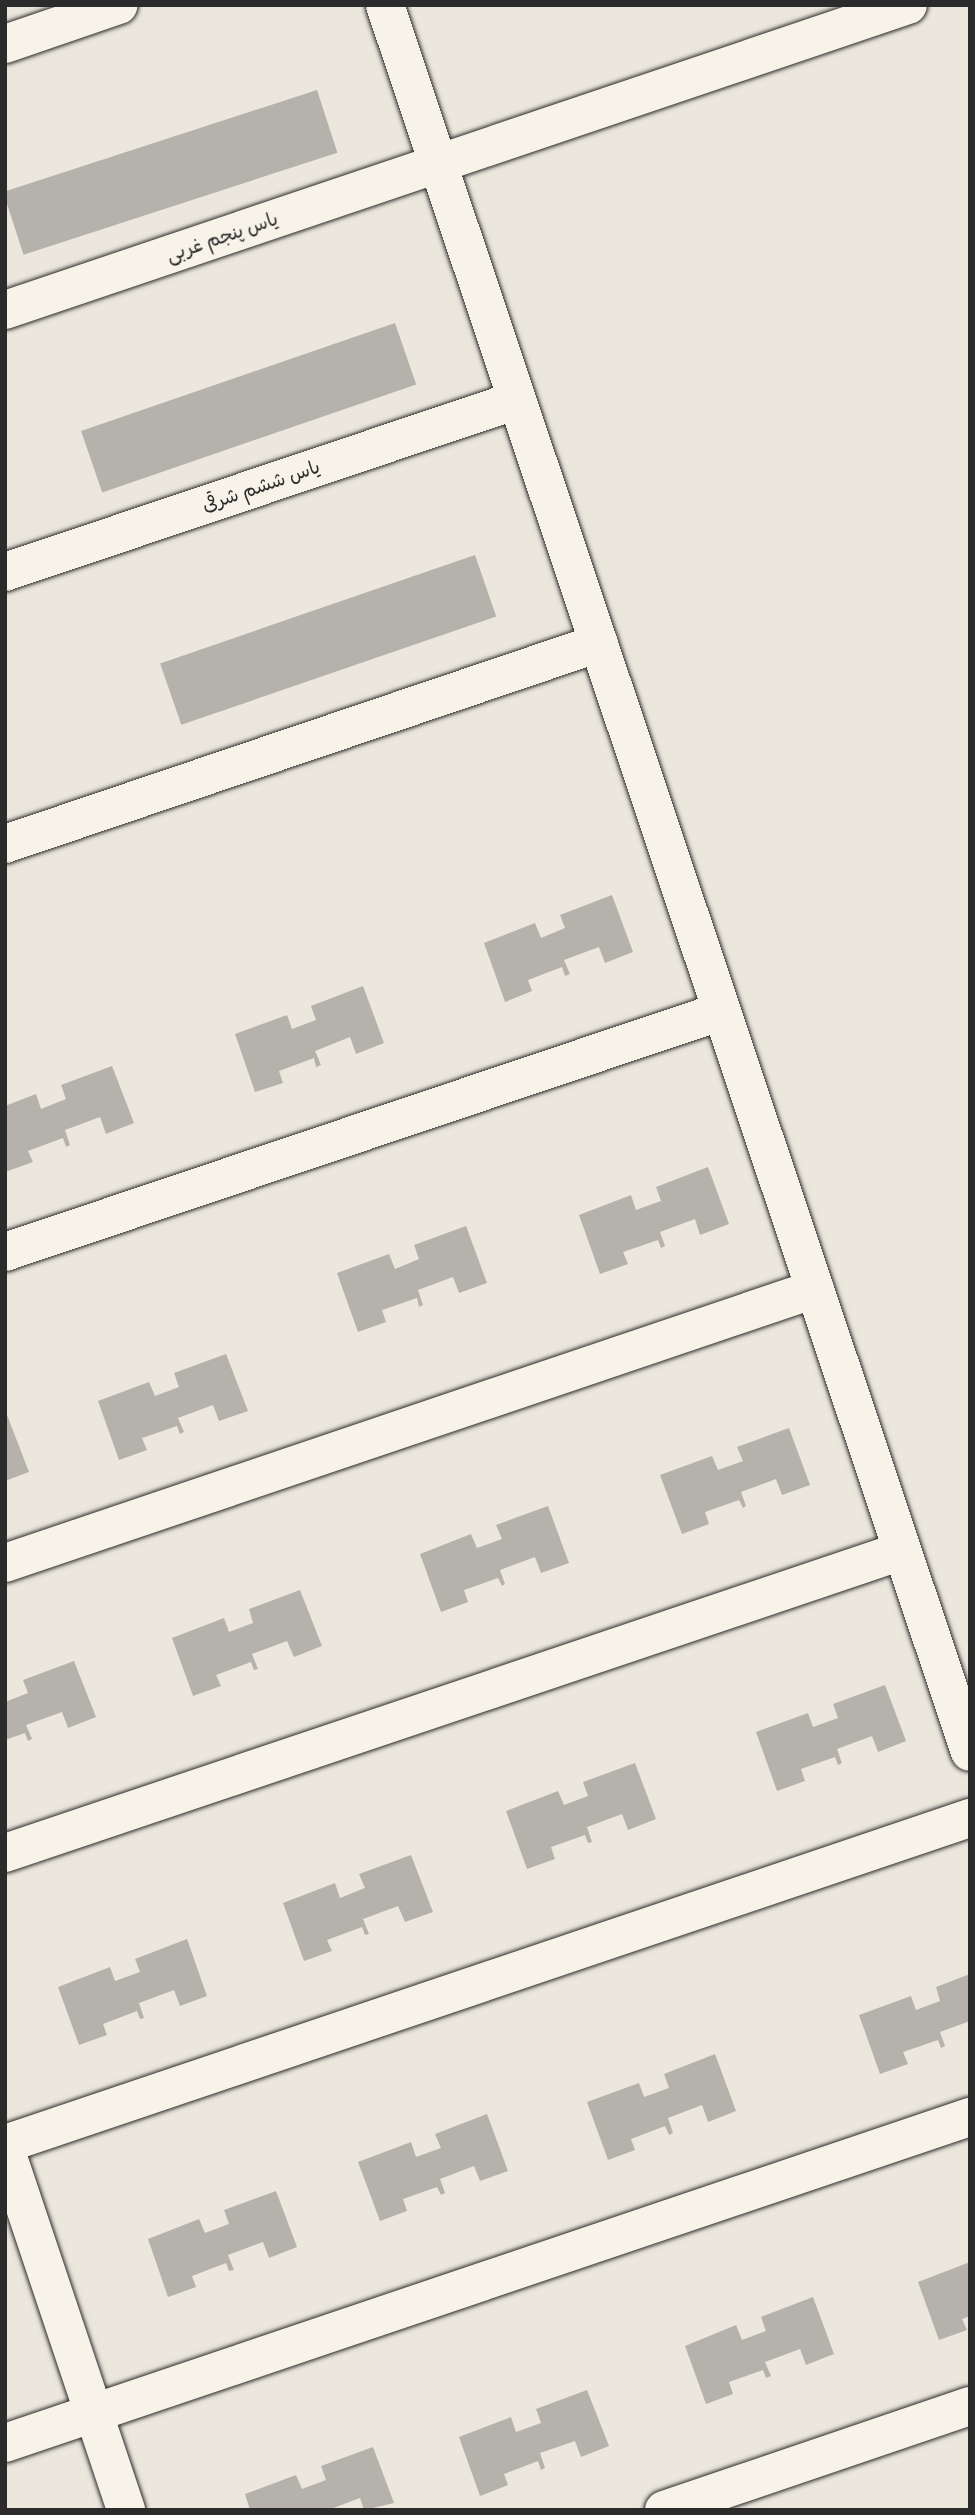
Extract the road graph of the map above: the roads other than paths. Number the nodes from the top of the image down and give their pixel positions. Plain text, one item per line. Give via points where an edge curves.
1 (119, 5) edge
2 (385, 5) edge
3 (908, 5) edge
4 (5, 44) edge
5 (438, 164) junction
6 (5, 310) edge
7 (517, 400) junction
8 (5, 572) edge
9 (599, 643) junction
10 (5, 844) edge
11 (722, 1011) junction
12 (5, 1252) edge
13 (815, 1289) junction
14 (902, 1551) junction
15 (5, 1563) edge
16 (970, 1752) edge
17 (970, 1818) edge
18 (5, 1853) edge
19 (970, 2117) edge
20 (5, 2146) edge
21 (970, 2406) edge
22 (94, 2413) junction
23 (5, 2442) edge
24 (126, 2510) edge
25 (664, 2510) edge

1 - 4 street
2 - 5 street
3 - 5 street, یاس پنجم غربی
5 - 6 street, یاس پنجم غربی
5 - 7 street
7 - 8 street, یاس ششم شرقی
7 - 9 street
9 - 10 street
9 - 11 street
11 - 12 street
11 - 13 street
13 - 14 street
13 - 15 street
14 - 16 street
14 - 18 street
17 - 20 street
19 - 22 street
20 - 22 street
21 - 25 street
22 - 23 street
22 - 24 street

